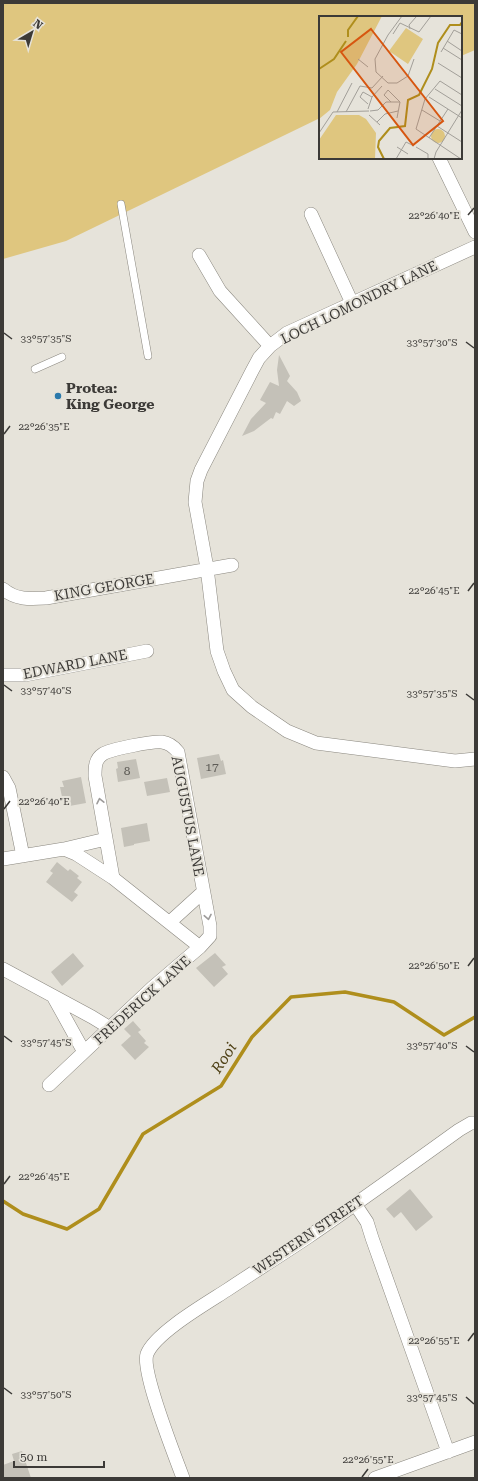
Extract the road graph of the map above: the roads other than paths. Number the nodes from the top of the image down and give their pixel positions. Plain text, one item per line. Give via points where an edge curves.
1 (439, 159) edge
2 (121, 204) dead end
3 (311, 214) dead end
4 (475, 232) edge
5 (475, 247) edge
6 (199, 255) dead end
7 (352, 303) junction
8 (270, 346) junction
9 (148, 356) dead end
10 (62, 357) dead end
11 (35, 369) dead end
12 (232, 565) dead end
13 (207, 568) junction
14 (3, 588) edge
15 (147, 651) dead end
16 (3, 675) edge
17 (475, 759) edge
18 (3, 777) edge
19 (106, 839) junction
20 (64, 849) junction
21 (22, 856) junction
22 (3, 860) edge
23 (113, 878) junction
24 (203, 892) junction
25 (170, 922) junction
26 (200, 947) junction
27 (3, 969) edge
28 (53, 996) junction
29 (110, 1028) junction
30 (84, 1052) junction
31 (49, 1085) dead end
32 (475, 1123) edge
33 (356, 1204) junction
34 (475, 1442) edge
35 (448, 1452) junction
36 (183, 1478) edge
37 (377, 1478) edge

1 - 4 street
2 - 9 lane
3 - 7 street
5 - 7 street, LOCH LOMONDRY LANE
6 - 8 street via 220,291
7 - 8 street, LOCH LOMONDRY LANE via 287,333
8 - 13 street, LOCH LOMONDRY LANE via 259,358 197,481 196,502
10 - 11 lane
12 - 13 street, KING GEORGE
13 - 14 street, KING GEORGE via 46,598 25,599
13 - 17 street, LOCH LOMONDRY LANE via 219,658 233,690 252,707 287,731 316,743 455,762
15 - 16 street, EDWARD LANE via 25,674
18 - 21 street via 9,788
19 - 20 street
19 - 23 street, AUGUSTUS LANE
19 -> 24 street, AUGUSTUS LANE via 94,776 96,762 104,753 131,746 162,742 173,746 178,752
20 - 21 street
20 - 23 street
21 - 22 street
23 - 25 street
24 - 25 street
24 -> 26 street, AUGUSTUS LANE via 210,936
25 - 26 street
26 - 29 street, FREDERICK LANE
27 - 28 street
28 - 29 street
28 - 30 street
29 - 30 street, FREDERICK LANE
30 - 31 street, FREDERICK LANE
32 - 33 street, WESTERN STREET via 459,1130
33 - 35 street via 367,1222
33 - 36 street, WESTERN STREET via 168,1330 147,1354 146,1364 151,1388
34 - 35 street
35 - 37 street

